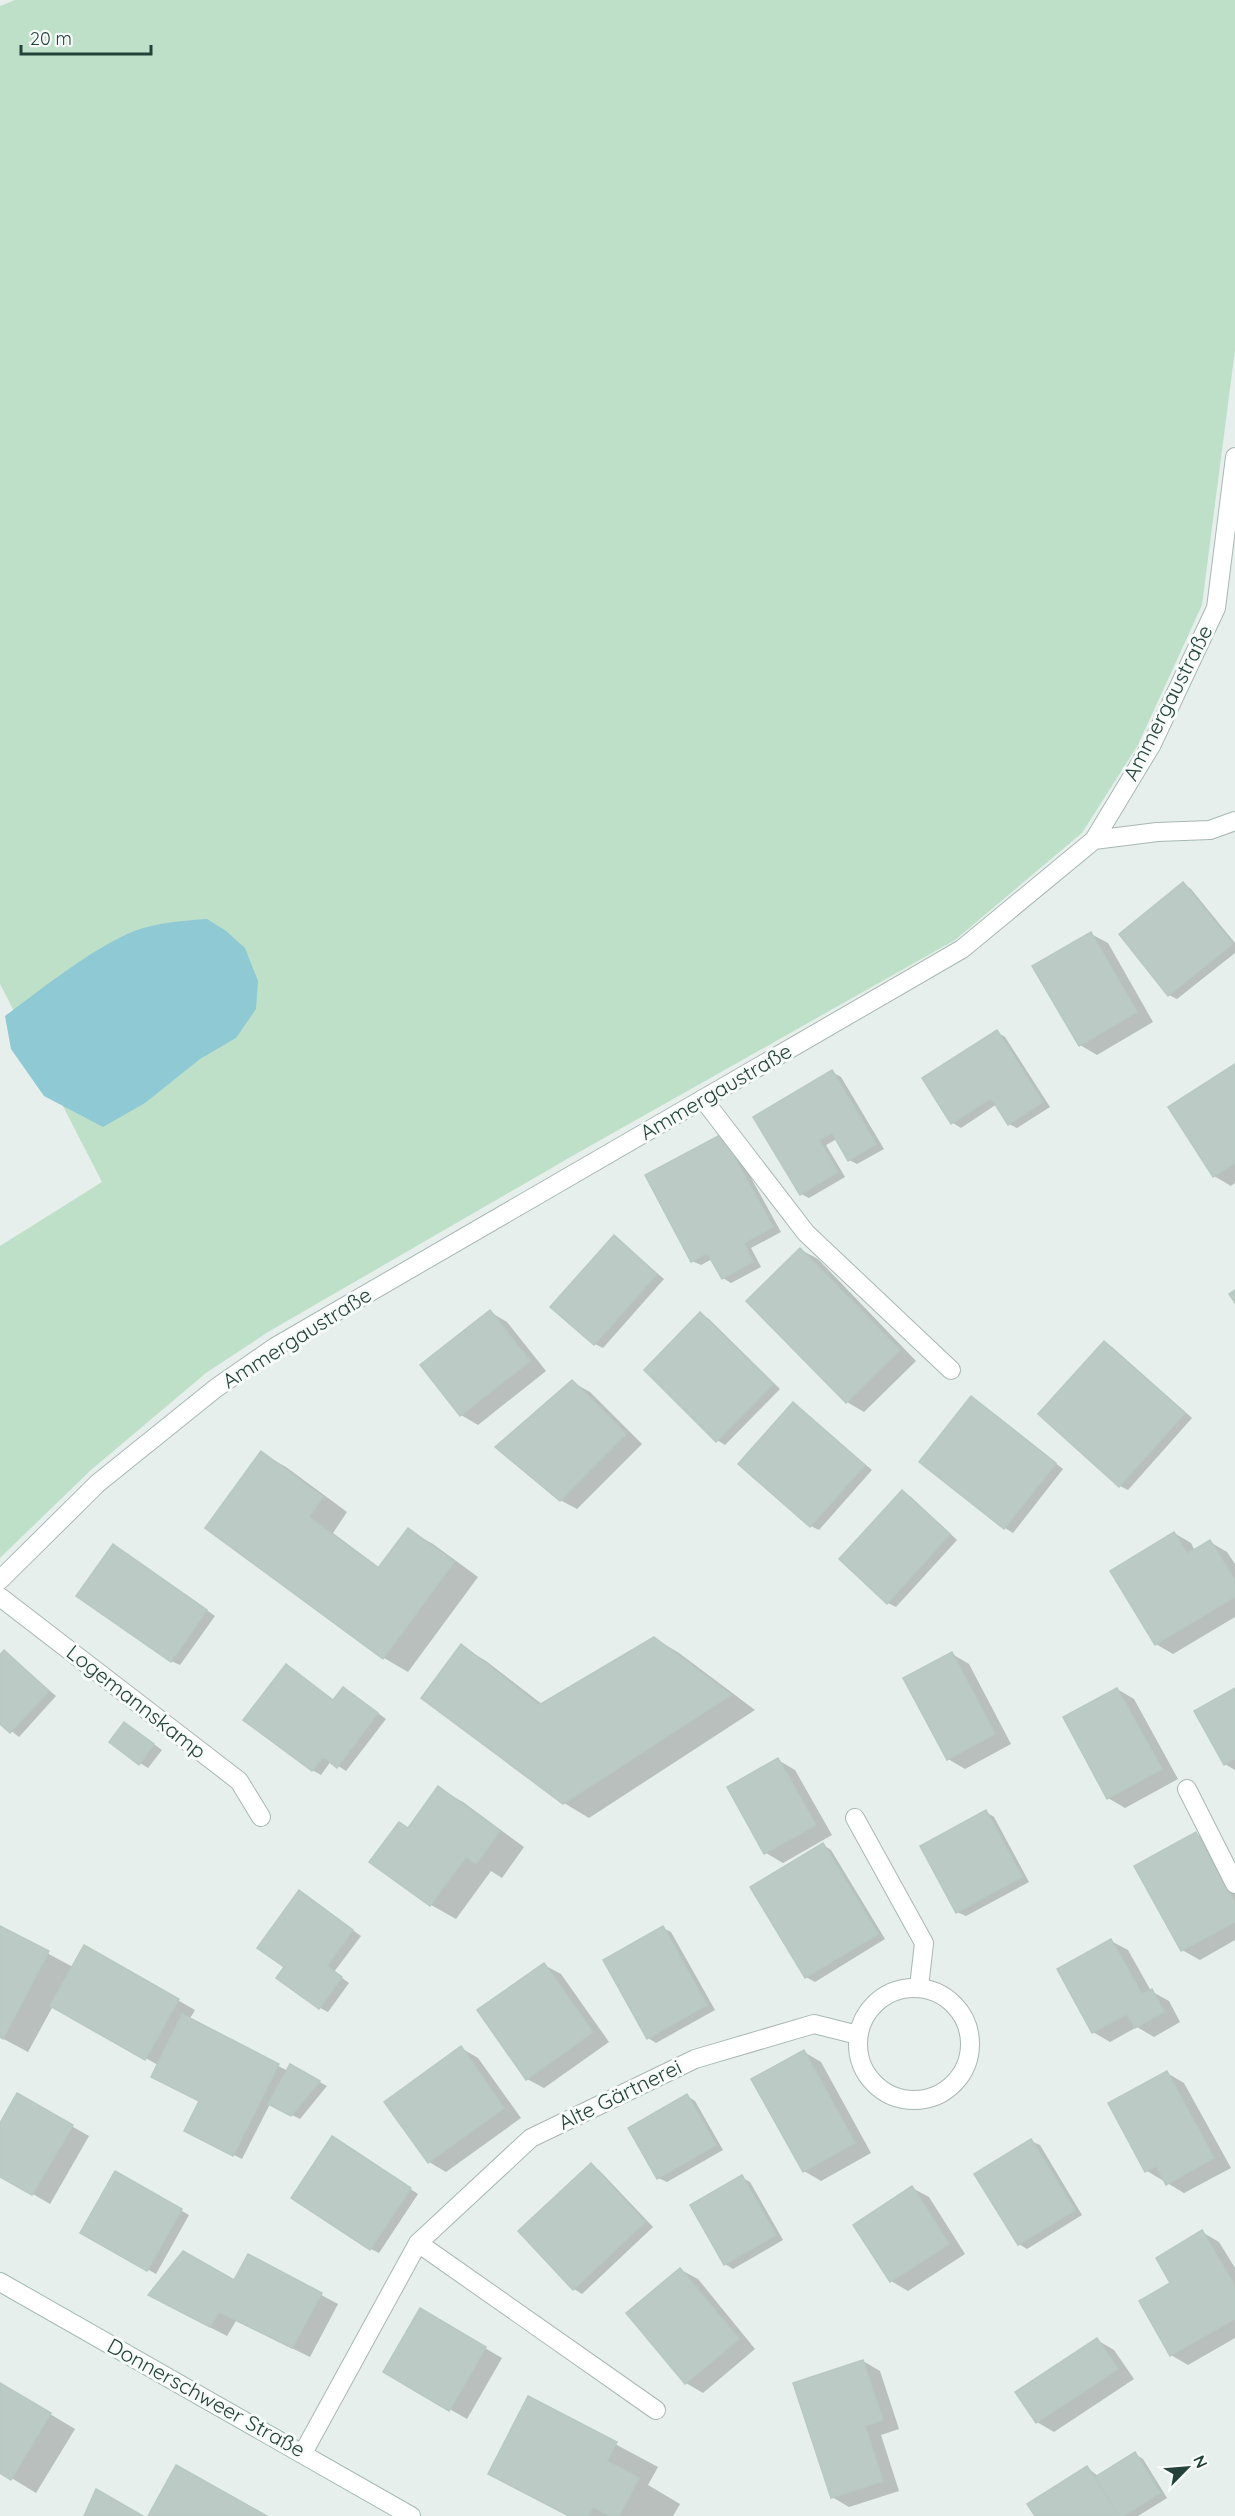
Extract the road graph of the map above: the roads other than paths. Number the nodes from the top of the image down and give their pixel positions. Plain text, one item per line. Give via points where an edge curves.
1 (1235, 457) edge
2 (1235, 821) edge
3 (1094, 840) junction
4 (703, 1099) junction
5 (951, 1370) dead end
6 (0, 1580) edge
7 (0, 1597) edge
8 (1187, 1788) dead end
9 (261, 1817) dead end
10 (855, 1818) dead end
11 (1235, 1884) edge
12 (920, 1987) junction
13 (858, 2036) junction
14 (418, 2243) junction
15 (0, 2282) edge
16 (656, 2410) dead end
17 (303, 2453) junction
18 (411, 2516) edge

1 - 3 street, Ammergaustraße via 1216,608 1152,744
2 - 3 street via 1210,830
3 - 4 street, Ammergaustraße via 962,949
4 - 5 street via 806,1233
4 - 6 street, Ammergaustraße via 265,1354 216,1388 98,1483
7 - 9 street, Logemannskamp via 239,1781
8 - 11 street
10 - 12 street via 924,1943
12 - 13 street via 895,1990 875,2002 864,2017
12 - 13 street via 943,1995 958,2008 969,2030 970,2050 962,2074 941,2094 918,2101 899,2099 877,2087 864,2072
13 - 14 street, Alte Gärtnerei via 814,2024 695,2059 531,2138
14 - 16 street
14 - 17 street, Alte Gärtnerei
15 - 17 street, Donnerschweer Straße
17 - 18 street, Donnerschweer Straße

